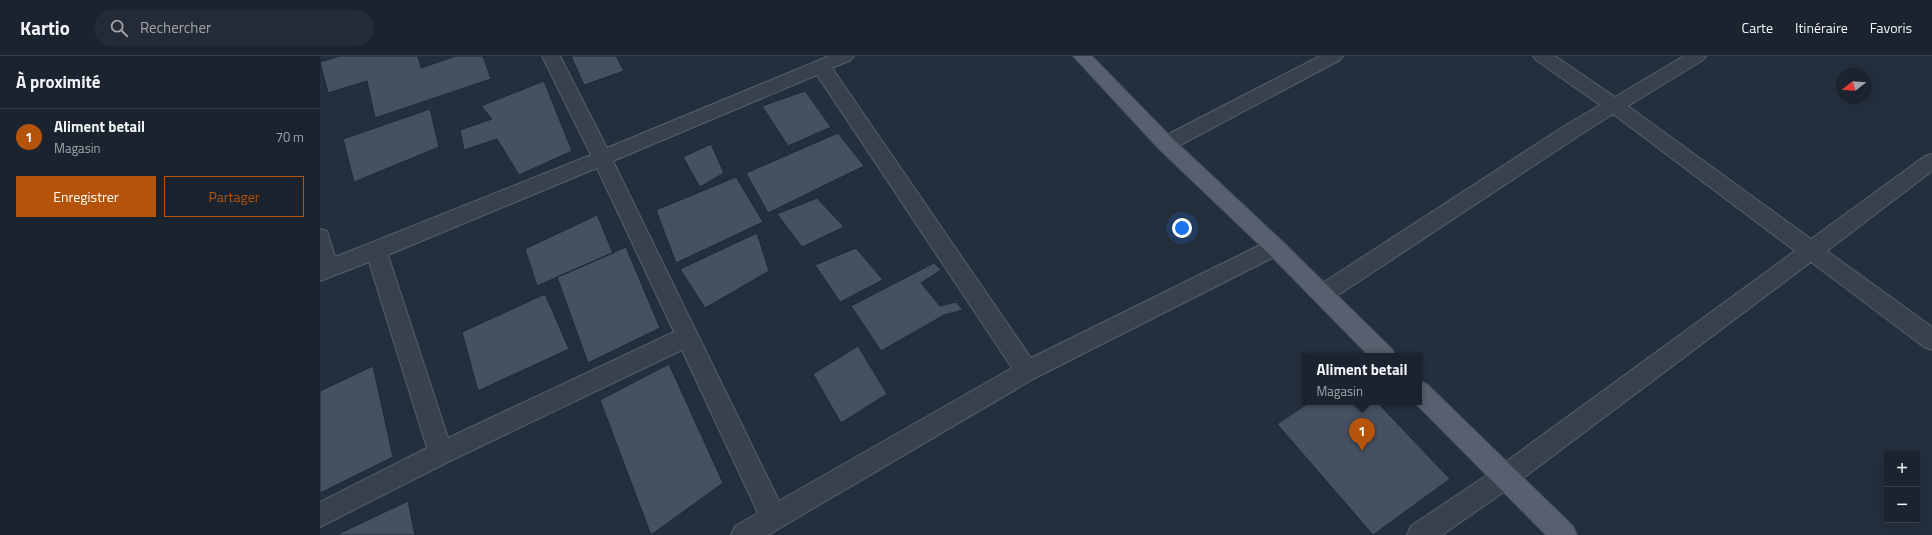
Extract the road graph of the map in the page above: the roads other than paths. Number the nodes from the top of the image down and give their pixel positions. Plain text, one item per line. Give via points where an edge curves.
1 (551, 56) edge
2 (845, 56) edge
3 (1082, 56) edge
4 (1334, 56) edge
5 (1542, 56) edge
6 (1696, 56) edge
7 (821, 66) junction
8 (1614, 106) junction
9 (1166, 144) junction
10 (602, 158) junction
11 (1932, 161) edge
12 (320, 237) edge
13 (1275, 247) junction
14 (376, 251) junction
15 (1811, 251) junction
16 (323, 271) edge
17 (1323, 294) junction
18 (688, 336) junction
19 (1932, 340) edge
20 (1381, 353) edge
21 (1026, 371) junction
22 (1422, 394) edge
23 (441, 453) junction
24 (1505, 477) junction
25 (320, 515) edge
26 (773, 517) junction
27 (744, 535) edge
28 (1420, 535) edge
29 (1564, 535) edge

1 - 10 street
2 - 7 street
3 - 9 main road
4 - 9 street
5 - 8 street
6 - 8 street
7 - 10 street
7 - 21 street
8 - 15 street
8 - 17 street via 1573,130
9 - 13 main road
10 - 14 street
10 - 18 street
11 - 15 street
12 - 16 street
13 - 17 main road
13 - 21 street
14 - 16 street
14 - 23 street
15 - 19 street
15 - 24 street
17 - 20 main road
18 - 23 street
18 - 26 street
21 - 26 street
22 - 24 main road
23 - 25 street
24 - 28 street
24 - 29 main road
26 - 27 street

